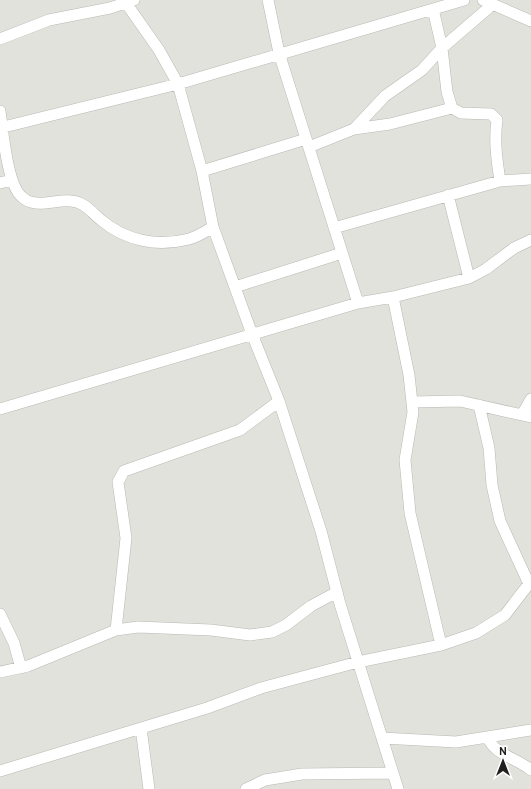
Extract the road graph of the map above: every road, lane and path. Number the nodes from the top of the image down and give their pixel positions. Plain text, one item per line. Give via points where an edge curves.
1 (268, 0) edge
2 (464, 0) edge
3 (130, 1) edge
4 (488, 2) edge
5 (109, 4) edge
6 (433, 9) junction
7 (531, 21) edge
8 (0, 39) edge
9 (442, 48) junction
10 (279, 53) junction
11 (178, 84) junction
12 (452, 108) junction
13 (0, 111) edge
14 (1, 128) edge
15 (354, 129) junction
16 (308, 143) junction
17 (202, 171) junction
18 (531, 179) edge
19 (12, 180) junction
20 (500, 181) junction
21 (0, 183) edge
22 (448, 195) junction
23 (213, 227) junction
24 (334, 228) junction
25 (531, 240) edge
26 (342, 253) junction
27 (469, 278) junction
28 (235, 287) junction
29 (393, 297) junction
30 (358, 303) junction
31 (252, 334) junction
32 (531, 399) edge
33 (279, 401) junction
34 (412, 402) junction
35 (479, 405) junction
36 (0, 409) edge
37 (526, 416) edge
38 (530, 582) edge
39 (337, 592) junction
40 (0, 614) edge
41 (116, 630) junction
42 (441, 645) junction
43 (358, 662) junction
44 (21, 668) junction
45 (0, 672) edge
46 (141, 728) junction
47 (531, 730) edge
48 (382, 738) junction
49 (488, 738) junction
50 (531, 770) edge
51 (0, 771) edge
52 (393, 772) junction
53 (149, 789) edge
54 (246, 789) edge
55 (398, 789) edge

1 - 10 street
2 - 6 street
3 - 5 street
3 - 11 street
4 - 7 street
4 - 9 street
5 - 8 street via 49,20
6 - 9 street
6 - 10 street
9 - 12 street via 447,92
9 - 15 street via 422,70 384,96
10 - 11 street
10 - 16 street
11 - 14 street
11 - 17 street
12 - 15 street via 390,124
12 - 20 street via 461,113 491,114 497,120
13 - 14 street
14 - 19 street
15 - 16 street
16 - 17 street
16 - 24 street
17 - 23 street
18 - 20 street
19 - 21 street
19 - 23 street via 21,196 34,203 71,200 86,206 101,220 128,238 143,242 190,239
20 - 22 street
22 - 24 street
22 - 27 street
23 - 28 street
24 - 26 street
25 - 27 street via 514,248
26 - 28 street
26 - 30 street
27 - 29 street
28 - 31 street
29 - 30 street
29 - 34 street
30 - 31 street
31 - 33 street
31 - 36 street
32 - 37 street
33 - 39 street via 321,531
33 - 41 street via 240,430 124,472 118,482 126,538
34 - 35 street via 460,401
34 - 42 street via 414,412 405,460 410,513
35 - 37 street
35 - 38 street via 489,448 492,485 500,521
38 - 42 street via 505,615 476,633
39 - 41 street via 272,632 250,635 211,630 138,627
39 - 43 street
40 - 44 street via 14,643
41 - 44 street
42 - 43 street
43 - 46 street via 261,688 208,708
43 - 48 street
44 - 45 street
46 - 51 street
46 - 53 street
47 - 49 street
48 - 49 street via 456,742
48 - 52 street
49 - 50 street via 495,749 523,763
52 - 54 street via 302,774 265,780
52 - 55 street

